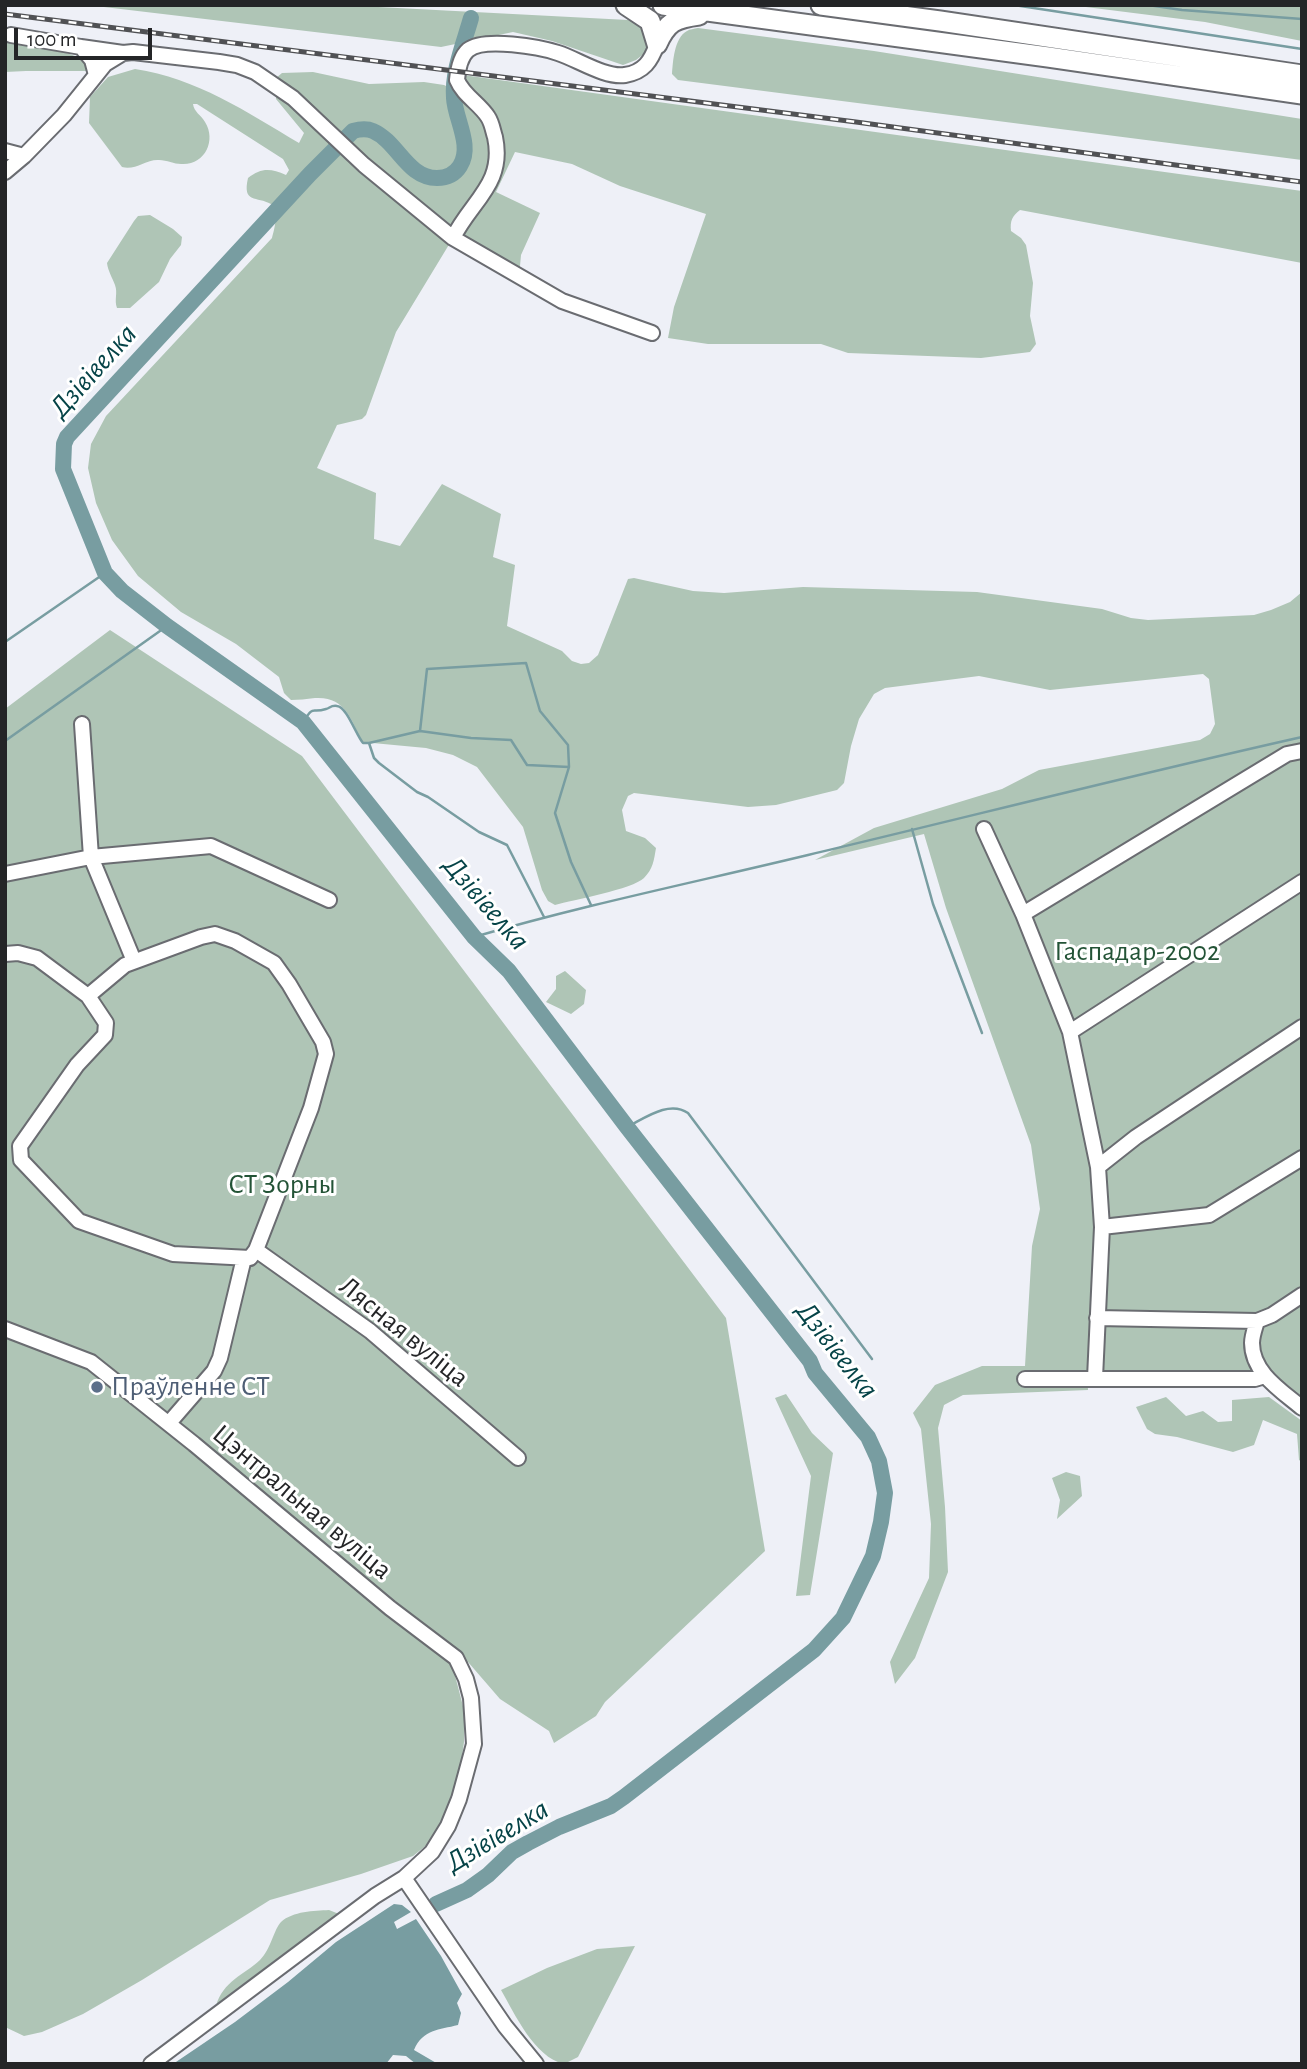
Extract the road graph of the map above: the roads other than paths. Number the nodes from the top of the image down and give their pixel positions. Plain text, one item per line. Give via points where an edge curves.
1 (626, 5) edge
2 (663, 5) edge
3 (821, 5) edge
4 (721, 12) junction
5 (11, 35) dead end
6 (657, 44) junction
7 (81, 47) junction
8 (123, 53) junction
9 (96, 75) junction
10 (1302, 75) edge
11 (1302, 94) edge
12 (5, 150) edge
13 (24, 156) junction
14 (5, 172) edge
15 (453, 238) junction
16 (652, 333) dead end
17 (82, 724) dead end
18 (1302, 751) edge
19 (984, 829) dead end
20 (91, 857) junction
21 (5, 874) edge
22 (1302, 882) edge
23 (328, 900) dead end
24 (1023, 914) junction
25 (5, 954) edge
26 (134, 961) junction
27 (88, 996) junction
28 (1302, 1027) edge
29 (1070, 1032) junction
30 (1302, 1158) edge
31 (1098, 1167) junction
32 (1102, 1227) junction
33 (250, 1254) junction
34 (1302, 1295) edge
35 (1097, 1318) junction
36 (1256, 1321) junction
37 (5, 1329) edge
38 (1265, 1376) junction
39 (1095, 1378) junction
40 (1026, 1379) dead end
41 (1302, 1408) edge
42 (169, 1423) junction
43 (518, 1458) dead end
44 (404, 1878) junction
45 (151, 2064) edge
46 (536, 2064) edge

1 - 6 highway via 650,21
2 - 4 highway
3 - 10 highway
4 - 6 highway via 678,19 663,31
4 - 11 highway
5 - 7 street
6 - 15 street via 648,65 622,76 541,49 495,45 469,50 461,60 457,80 489,117 497,167
7 - 8 street
7 - 9 street via 92,60
8 - 9 street
8 - 15 street via 219,62 255,72 293,98
9 - 13 street
12 - 13 street
13 - 14 street
15 - 16 street via 562,301
17 - 20 street
18 - 24 street via 1287,754
19 - 24 street
20 - 21 street
20 - 23 street via 211,846
20 - 26 street
22 - 29 street
24 - 29 street
25 - 27 street via 37,958
26 - 27 street
26 - 33 street via 215,934 235,941 274,963 323,1042 326,1055 311,1108
27 - 33 street via 106,1023 105,1035 77,1065 20,1146 21,1160 79,1221 173,1254
28 - 31 street
29 - 31 street
30 - 32 street via 1209,1215
31 - 32 street
32 - 35 street
33 - 42 street via 214,1371
33 - 43 street, Лясная вуліца via 370,1331
34 - 36 street
35 - 36 street
35 - 39 street
36 - 38 street via 1252,1343
37 - 42 street, Цэнтральная вуліца via 91,1362
38 - 39 street
38 - 41 street
39 - 40 street
42 - 44 street, Цэнтральная вуліца via 456,1658 471,1699 474,1744 448,1826 432,1852
44 - 45 street
44 - 46 street

